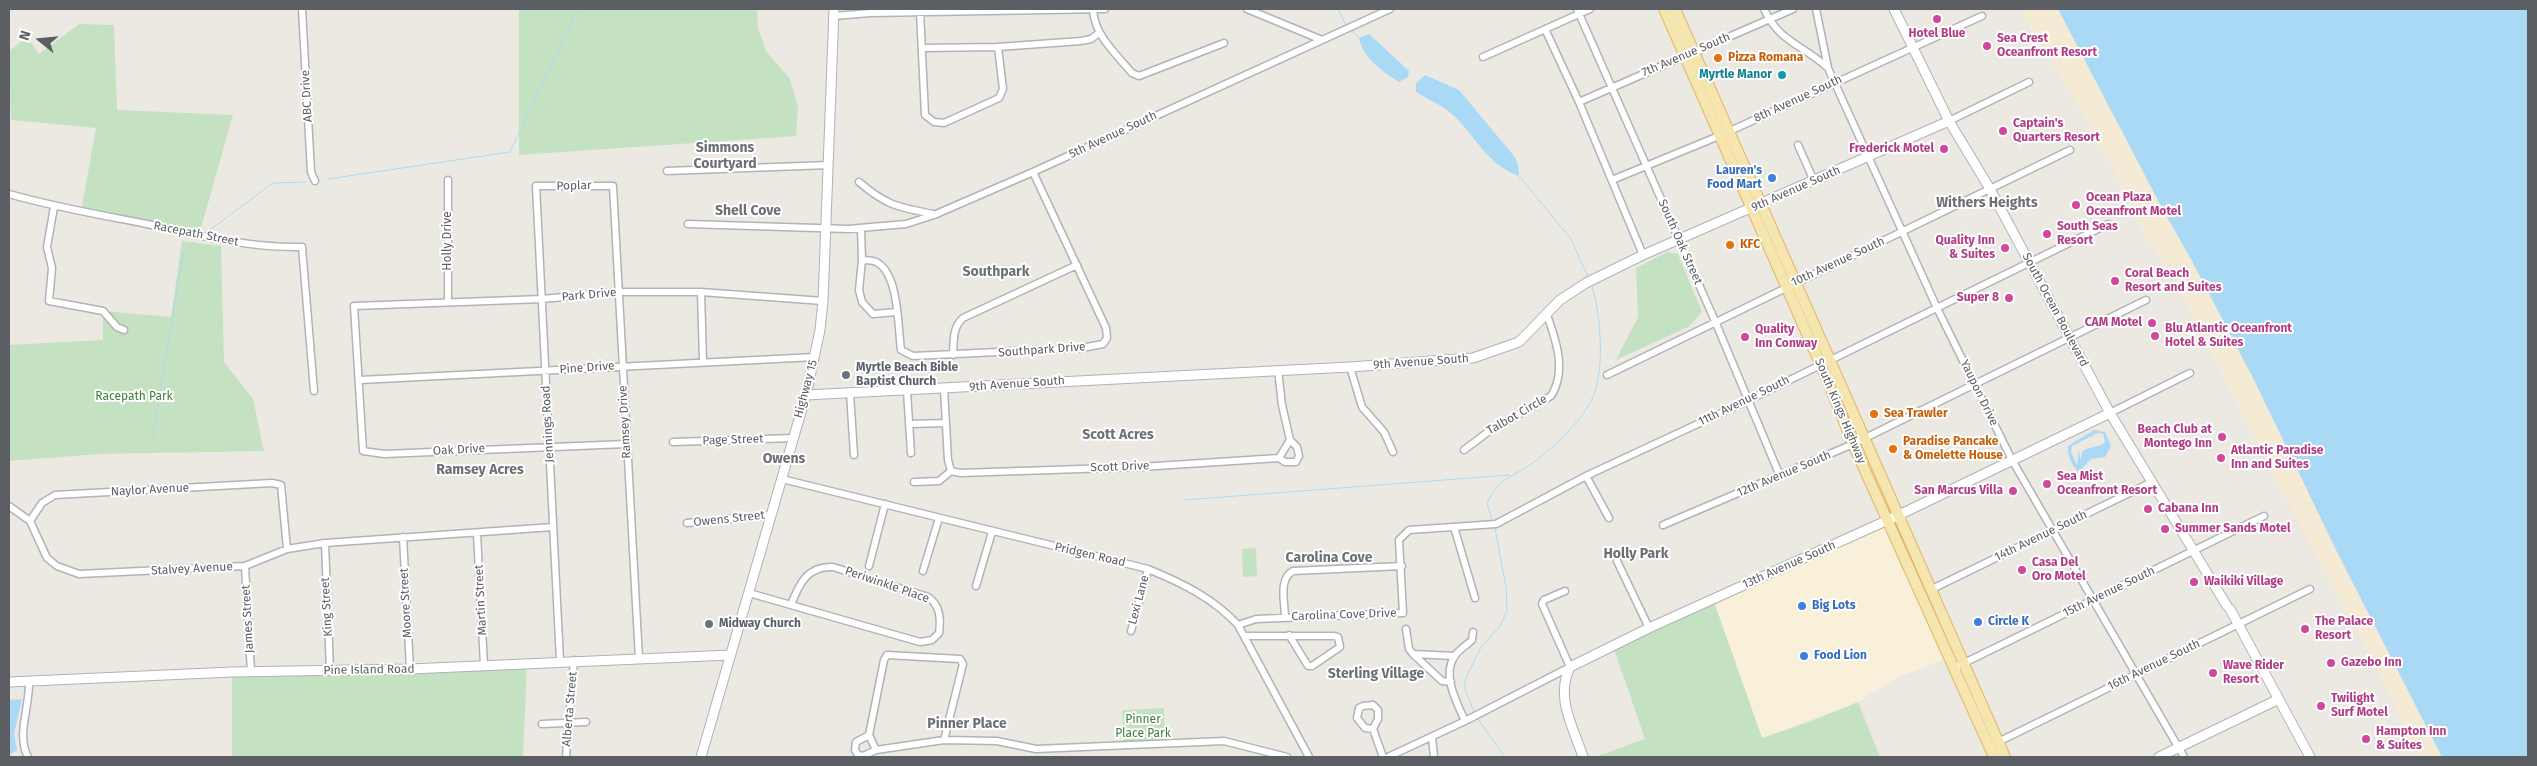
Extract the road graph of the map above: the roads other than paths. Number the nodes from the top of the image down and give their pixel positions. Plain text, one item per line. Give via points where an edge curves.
1 (302, 9) edge
2 (1092, 9) edge
3 (1105, 9) edge
4 (1247, 9) edge
5 (1390, 9) edge
6 (1590, 9) edge
7 (1664, 9) edge
8 (1675, 9) edge
9 (1764, 9) edge
10 (1793, 9) edge
11 (1816, 9) edge
12 (1894, 9) edge
13 (998, 10) edge
14 (1578, 11) edge
15 (834, 12) edge
16 (920, 12) junction
17 (1982, 16) dead end
18 (1769, 19) junction
19 (1545, 29) junction
20 (1099, 32) junction
21 (1322, 40) junction
22 (1224, 43) dead end
23 (998, 47) junction
24 (1912, 47) junction
25 (922, 48) junction
26 (1690, 55) junction
27 (1483, 57) dead end
28 (1828, 68) junction
29 (1834, 82) junction
30 (2029, 82) dead end
31 (1612, 87) junction
32 (1579, 102) junction
33 (1949, 121) junction
34 (1724, 133) junction
35 (1798, 145) dead end
36 (2070, 150) dead end
37 (1867, 158) junction
38 (829, 165) junction
39 (1646, 165) junction
40 (666, 171) dead end
41 (1033, 172) junction
42 (448, 180) dead end
43 (1612, 180) junction
44 (1814, 181) junction
45 (315, 182) dead end
46 (859, 182) dead end
47 (536, 186) joint
48 (613, 186) joint
49 (1990, 189) junction
50 (9, 194) edge
51 (1762, 204) junction
52 (54, 207) junction
53 (1752, 209) junction
54 (934, 215) junction
55 (688, 224) dead end
56 (2108, 224) dead end
57 (826, 228) junction
58 (861, 229) junction
59 (1901, 233) junction
60 (1679, 240) junction
61 (1643, 255) junction
62 (862, 260) junction
63 (2029, 262) junction
64 (1077, 265) junction
65 (1797, 282) junction
66 (1786, 287) junction
67 (618, 292) junction
68 (701, 292) junction
69 (542, 299) junction
70 (2146, 300) dead end
71 (823, 301) junction
72 (448, 302) junction
73 (1937, 308) junction
74 (897, 312) junction
75 (1547, 315) junction
76 (1715, 321) junction
77 (124, 330) dead end
78 (2070, 337) junction
79 (953, 355) junction
80 (815, 357) junction
81 (703, 362) junction
82 (1825, 362) junction
83 (622, 366) junction
84 (1350, 367) junction
85 (546, 370) junction
86 (1278, 370) junction
87 (2190, 373) dead end
88 (1607, 375) dead end
89 (360, 380) junction
90 (1974, 384) junction
91 (944, 389) junction
92 (908, 390) junction
93 (314, 391) dead end
94 (850, 393) junction
95 (806, 395) junction
96 (1747, 401) junction
97 (2110, 413) junction
98 (946, 423) junction
99 (910, 424) junction
100 (793, 438) junction
101 (1864, 438) junction
102 (1290, 440) junction
103 (673, 442) dead end
104 (626, 444) junction
105 (1853, 444) junction
106 (549, 446) junction
107 (1464, 450) dead end
108 (911, 452) dead end
109 (1394, 452) dead end
110 (854, 455) dead end
111 (1279, 458) junction
112 (2012, 460) junction
113 (951, 471) junction
114 (1586, 476) junction
115 (1780, 476) junction
116 (782, 479) junction
117 (914, 482) dead end
118 (2152, 482) junction
119 (885, 504) junction
120 (9, 506) edge
121 (771, 515) junction
122 (1899, 516) junction
123 (2264, 516) dead end
124 (939, 518) junction
125 (1610, 518) dead end
126 (30, 521) junction
127 (1888, 521) junction
128 (687, 523) dead end
129 (1663, 525) dead end
130 (553, 527) junction
131 (1454, 527) junction
132 (2052, 531) junction
133 (992, 532) junction
134 (478, 534) junction
135 (403, 537) junction
136 (324, 543) junction
137 (287, 548) junction
138 (2194, 550) junction
139 (1617, 561) dead end
140 (245, 566) junction
141 (869, 566) dead end
142 (1402, 566) junction
143 (1148, 569) junction
144 (923, 571) dead end
145 (976, 586) dead end
146 (2310, 589) dead end
147 (1565, 590) dead end
148 (1930, 590) junction
149 (749, 593) junction
150 (1475, 598) dead end
151 (2093, 600) junction
152 (791, 605) junction
153 (1285, 618) junction
154 (2238, 624) junction
155 (1238, 625) junction
156 (1649, 628) junction
157 (1406, 629) dead end
158 (1131, 631) dead end
159 (1473, 632) dead end
160 (1289, 635) junction
161 (1244, 636) junction
162 (1413, 654) junction
163 (730, 655) junction
164 (1455, 656) junction
165 (639, 659) junction
166 (574, 660) junction
167 (560, 662) junction
168 (484, 666) junction
169 (1959, 666) junction
170 (1570, 667) junction
171 (410, 669) junction
172 (330, 670) junction
173 (251, 672) junction
174 (2136, 674) junction
175 (29, 681) junction
176 (9, 682) edge
177 (1451, 682) junction
178 (2279, 699) junction
179 (1465, 721) junction
180 (586, 722) dead end
181 (568, 723) junction
182 (542, 724) dead end
183 (1374, 729) dead end
184 (870, 735) junction
185 (1432, 737) junction
186 (944, 740) junction
187 (1998, 742) junction
188 (2178, 748) junction
189 (876, 750) junction
190 (1400, 755) edge
191 (1276, 756) edge
192 (28, 757) edge
193 (566, 757) edge
194 (701, 757) edge
195 (1287, 757) edge
196 (1309, 757) edge
197 (1383, 757) edge
198 (1388, 757) edge
199 (1434, 757) edge
200 (1584, 757) edge
201 (1994, 757) edge
202 (2005, 757) edge
203 (2159, 757) edge
204 (2184, 757) edge
205 (2310, 757) edge

1 - 45 street, ABC Drive via 310,172
2 - 3 street
2 - 13 street
2 - 20 street
4 - 21 street
5 - 21 street, 5th Avenue South
6 - 14 street
7 - 26 main road, South Kings Highway
8 - 26 main road, South Kings Highway
9 - 18 street
10 - 18 street, 7th Avenue South
11 - 28 street, Yaupon Drive
12 - 24 street, South Ocean Boulevard
13 - 16 street
14 - 19 street
14 - 31 street, South Oak Street
15 - 16 street
15 - 38 street, Highway 15
16 - 25 street
17 - 24 street, 8th Avenue South
18 - 26 street, 7th Avenue South
18 - 28 street via 1777,32
19 - 27 street
19 - 32 street
20 - 22 street via 1132,73 1139,76
20 - 23 street via 1082,41
21 - 41 street, 5th Avenue South
23 - 25 street
23 - 25 street via 1003,89 999,98 939,124 925,115
24 - 29 street, 8th Avenue South
24 - 33 street, South Ocean Boulevard
26 - 31 street, 7th Avenue South
26 - 34 main road, South Kings Highway
28 - 29 street, Yaupon Drive
29 - 34 street, 8th Avenue South
29 - 37 street, Yaupon Drive
30 - 33 street, 9th Avenue South
31 - 32 street, 7th Avenue South
31 - 39 street, South Oak Street
32 - 43 street
33 - 37 street, 9th Avenue South
33 - 49 street, South Ocean Boulevard
34 - 39 street, 8th Avenue South
34 - 51 main road, South Kings Highway
34 - 53 main road, South Kings Highway
35 - 44 street
36 - 49 street, 10th Avenue South
37 - 44 street, 9th Avenue South
37 - 59 street, Yaupon Drive
38 - 40 street
38 - 57 street, Highway 15
39 - 43 street, 8th Avenue South
39 - 60 street, South Oak Street
41 - 54 street, 5th Avenue South
41 - 64 street, Southpark Drive
42 - 72 street, Holly Drive
43 - 61 street
44 - 51 street, 9th Avenue South
46 - 54 street via 888,203
47 - 48 street, Poplar
47 - 69 street, Jennings Road
48 - 67 street, Ramsey Drive
49 - 59 street, 10th Avenue South
49 - 63 street, South Ocean Boulevard
50 - 52 street, Racepath Street
51 - 53 street, 9th Avenue South
51 - 65 main road, South Kings Highway
52 - 77 street via 46,246 52,268 49,301 102,311
52 - 93 street, Racepath Street via 220,241 302,247
53 - 60 street, 9th Avenue South
53 - 66 main road, South Kings Highway
54 - 58 street, 5th Avenue South via 906,224
55 - 57 street, 5th Avenue South
56 - 63 street, 11th Avenue South
57 - 58 street, 5th Avenue South
57 - 71 street, Highway 15
58 - 62 street
59 - 65 street, 10th Avenue South
59 - 73 street, Yaupon Drive
60 - 61 street, 9th Avenue South
60 - 76 street, South Oak Street
61 - 75 street, 9th Avenue South via 1586,283 1560,300
62 - 74 street, Southpark Drive via 876,262 886,272 896,296
62 - 74 street via 859,290 862,302 873,314
63 - 73 street, 11th Avenue South
63 - 78 street, South Ocean Boulevard
64 - 79 street via 963,318 954,334
64 - 79 street, Southpark Drive via 1106,328 1107,338 1102,344 1082,348
65 - 66 street, 10th Avenue South
65 - 82 main road, South Kings Highway
66 - 76 street, 10th Avenue South
66 - 82 main road, South Kings Highway
67 - 68 street, Park Drive
67 - 69 street, Park Drive
67 - 83 street, Ramsey Drive
68 - 71 street, Park Drive
68 - 81 street
69 - 72 street, Park Drive
69 - 85 street, Jennings Road
70 - 78 street, 12th Avenue South
71 - 80 street, Highway 15
72 - 89 street, Park Drive via 354,306
73 - 82 street, 11th Avenue South
73 - 90 street, Yaupon Drive
74 - 79 street, Southpark Drive via 904,353 913,356
75 - 84 street, 9th Avenue South via 1519,342 1473,358
75 - 107 street, Talbot Circle via 1558,344 1557,386 1551,396 1488,432
76 - 88 street, 10th Avenue South
76 - 96 street, South Oak Street
78 - 90 street, 12th Avenue South
78 - 97 street, South Ocean Boulevard
80 - 81 street, Pine Drive
80 - 95 street, Highway 15
81 - 83 street, Pine Drive
82 - 96 street, 11th Avenue South
82 - 101 main road, South Kings Highway
82 - 105 main road, South Kings Highway
83 - 85 street, Pine Drive
83 - 104 street, Ramsey Drive
84 - 86 street, 9th Avenue South
84 - 109 street via 1362,407 1384,432
85 - 89 street, Pine Drive
85 - 106 street, Jennings Road
86 - 91 street, 9th Avenue South
86 - 102 street
87 - 97 street, 13th Avenue South
89 - 106 street, Oak Drive via 363,451 384,454
90 - 101 street, 12th Avenue South
90 - 112 street, Yaupon Drive
91 - 92 street, 9th Avenue South
91 - 98 street
92 - 94 street, 9th Avenue South
92 - 99 street
94 - 95 street, 9th Avenue South
94 - 110 street
95 - 100 street, Highway 15
96 - 114 street, 11th Avenue South
96 - 115 street, South Oak Street
97 - 112 street, 13th Avenue South
97 - 118 street, South Ocean Boulevard
98 - 99 street
98 - 113 street
99 - 108 street
100 - 103 street, Page Street
100 - 116 street, Highway 15
101 - 105 street, 12th Avenue South
101 - 122 main road, South Kings Highway
102 - 111 street
102 - 111 street, Scott Drive via 1297,447 1299,456 1296,462 1285,462
104 - 106 street, Oak Drive
104 - 165 street, Ramsey Drive
105 - 115 street, 12th Avenue South
105 - 127 main road, South Kings Highway
106 - 130 street, Jennings Road
111 - 113 street, Scott Drive via 1112,468
112 - 122 street, 13th Avenue South
112 - 132 street, Yaupon Drive
113 - 117 street via 939,481
114 - 125 street
114 - 131 street, 11th Avenue South via 1496,524
115 - 129 street, 12th Avenue South
116 - 119 street, Pridgen Road
116 - 121 street, Highway 15
118 - 132 street, 14th Avenue South
118 - 138 street, South Ocean Boulevard
119 - 124 street, Pridgen Road
119 - 141 street
120 - 126 street, Stalvey Avenue
121 - 128 street, Owens Street
121 - 149 street, Highway 15
122 - 127 street, 13th Avenue South
122 - 148 main road, South Kings Highway
123 - 138 street, 15th Avenue South
124 - 133 street, Pridgen Road
124 - 144 street
126 - 137 street, Naylor Avenue via 42,503 55,495 272,483 281,486
126 - 140 street, Stalvey Avenue via 47,558 57,566 79,574
127 - 156 street, 13th Avenue South
127 - 169 main road, South Kings Highway
130 - 134 street, Stalvey Avenue
130 - 167 street, Jennings Road
131 - 142 street, 11th Avenue South via 1409,530 1403,534 1399,540
131 - 150 street
132 - 148 street, 14th Avenue South
132 - 151 street, Yaupon Drive
133 - 143 street, Pridgen Road
133 - 145 street
134 - 135 street, Stalvey Avenue
134 - 168 street, Martin Street
135 - 136 street, Stalvey Avenue
135 - 171 street, Moore Street
136 - 137 street, Stalvey Avenue
136 - 172 street, King Street
137 - 140 street, Stalvey Avenue
138 - 151 street, 15th Avenue South
138 - 154 street, South Ocean Boulevard
139 - 156 street
140 - 173 street, James Street
142 - 153 street via 1293,571 1284,582
142 - 153 street, Carolina Cove Drive via 1403,613
143 - 155 street, Pridgen Road via 1196,591 1222,608
143 - 158 street, Lexi Lane
146 - 154 street, 16th Avenue South
147 - 170 street via 1542,604
148 - 169 main road, South Kings Highway
149 - 152 street, Periwinkle Place
149 - 163 street, Highway 15
151 - 169 street, 15th Avenue South
151 - 174 street, Yaupon Drive
152 - 152 street, Periwinkle Place via 802,579 817,568 833,567 928,597 936,602 940,633 932,640 920,642
153 - 155 street, Carolina Cove Drive via 1256,619
154 - 174 street, 16th Avenue South
154 - 178 street, South Ocean Boulevard
155 - 161 street, Pridgen Road
156 - 170 street, 13th Avenue South
157 - 162 street via 1409,649
159 - 164 street via 1472,640
160 - 160 street via 1334,636 1338,637 1340,647 1308,666
160 - 161 street
161 - 196 street, Pridgen Road
162 - 164 street
162 - 177 street via 1442,681
163 - 165 street, Pine Island Road
163 - 194 street, Highway 15
164 - 177 street via 1450,667
165 - 166 street, Pine Island Road
166 - 167 street, Pine Island Road
166 - 181 street, Alberta Street
167 - 168 street, Pine Island Road
168 - 171 street, Pine Island Road
169 - 187 main road, South Kings Highway
169 - 201 main road, South Kings Highway
170 - 179 street, 13th Avenue South
170 - 200 street via 1563,694
171 - 172 street, Pine Island Road
172 - 173 street, Pine Island Road
173 - 175 street, Pine Island Road
174 - 187 street, 16th Avenue South
174 - 188 street, Yaupon Drive
175 - 176 street, Pine Island Road
175 - 192 street via 30,697 22,738
177 - 179 street via 1454,698
178 - 188 street
178 - 205 street, South Ocean Boulevard
179 - 185 street, 13th Avenue South
180 - 181 street
181 - 182 street
181 - 193 street, Alberta Street
183 - 197 street
184 - 186 street via 887,655 960,658 963,664
184 - 189 street
184 - 189 street via 856,742 855,750 863,756
185 - 190 street, 13th Avenue South
185 - 199 street
186 - 189 street
186 - 191 street via 997,741 1036,749 1224,741
187 - 202 main road, South Kings Highway
188 - 203 street
188 - 204 street, Yaupon Drive
190 - 198 street, 13th Avenue South
191 - 195 street

